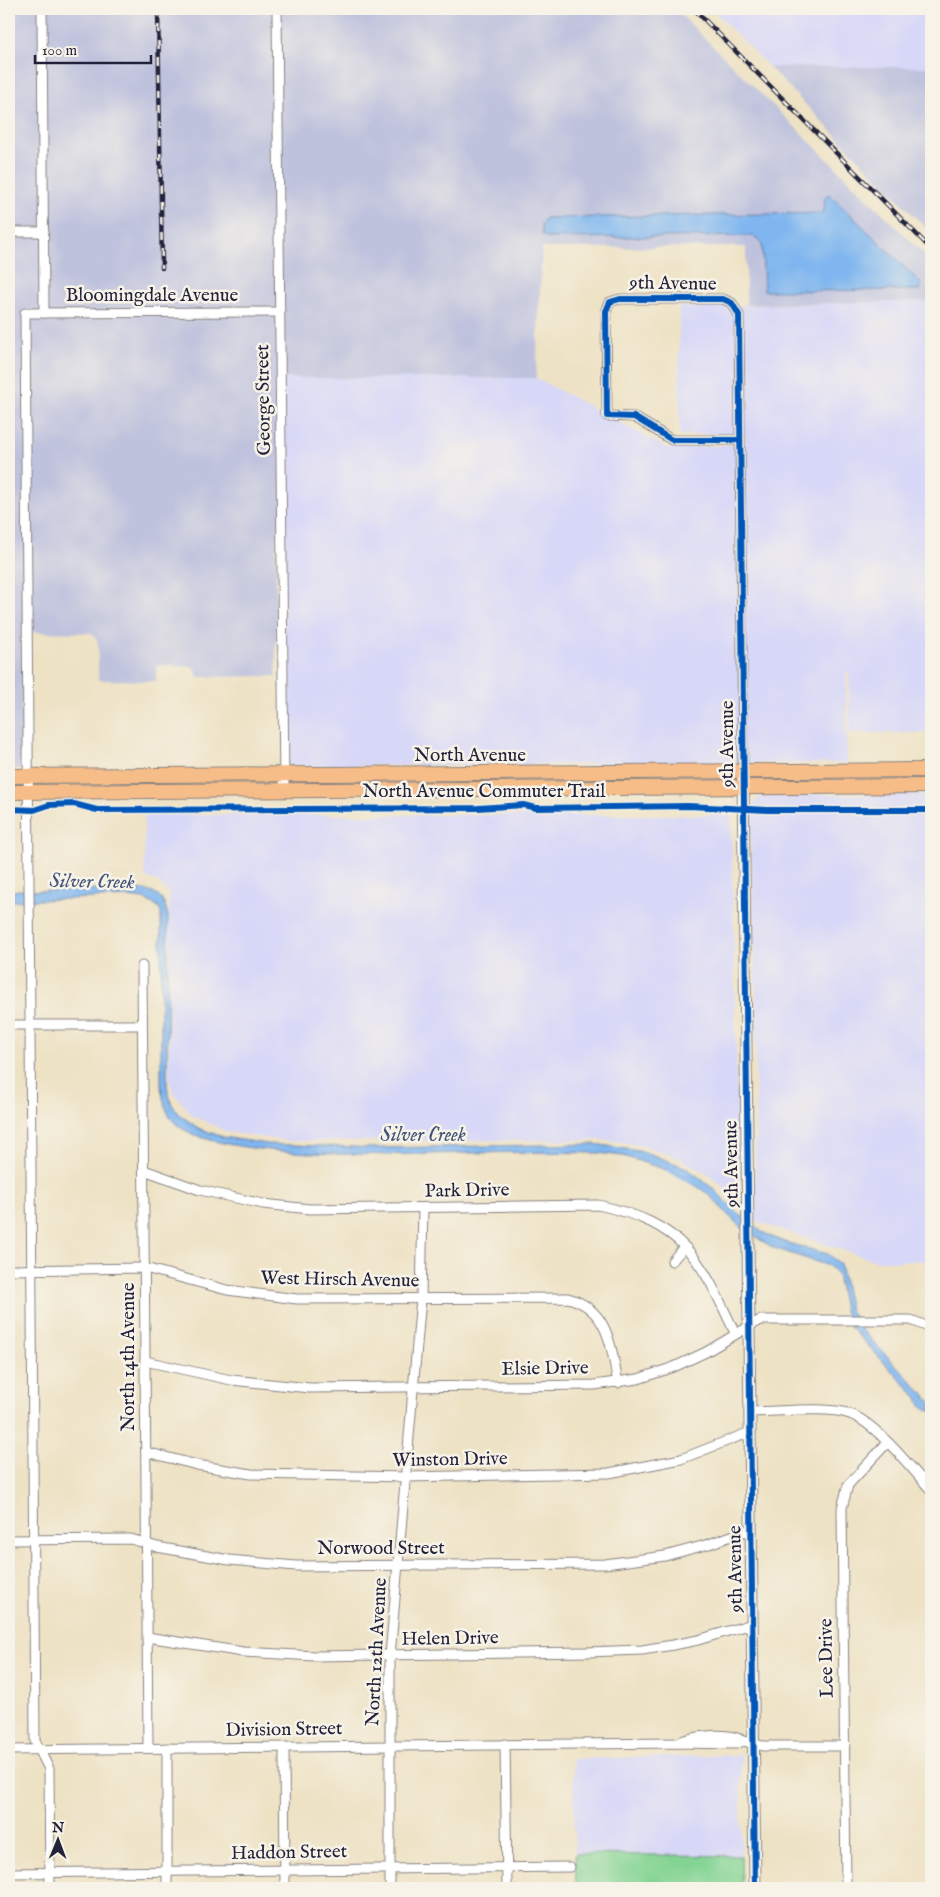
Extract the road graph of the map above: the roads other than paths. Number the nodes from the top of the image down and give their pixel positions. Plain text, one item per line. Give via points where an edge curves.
1 (42, 9) edge
2 (277, 9) edge
3 (9, 232) edge
4 (44, 232) junction
5 (280, 312) junction
6 (44, 313) junction
7 (740, 440) junction
8 (931, 770) edge
9 (743, 772) junction
10 (284, 775) junction
11 (9, 776) edge
12 (28, 776) junction
13 (931, 786) edge
14 (743, 787) junction
15 (284, 790) junction
16 (9, 792) edge
17 (28, 792) junction
18 (142, 966) dead end
19 (31, 1025) junction
20 (142, 1025) junction
21 (9, 1026) edge
22 (144, 1170) junction
23 (423, 1208) junction
24 (684, 1247) junction
25 (672, 1260) dead end
26 (145, 1268) junction
27 (9, 1270) edge
28 (31, 1270) junction
29 (420, 1298) junction
30 (749, 1324) junction
31 (931, 1328) edge
32 (735, 1333) junction
33 (145, 1361) junction
34 (618, 1383) junction
35 (414, 1387) junction
36 (750, 1412) junction
37 (750, 1432) junction
38 (887, 1443) junction
39 (146, 1452) junction
40 (407, 1477) junction
41 (931, 1490) edge
42 (751, 1529) junction
43 (9, 1540) edge
44 (34, 1540) junction
45 (146, 1543) junction
46 (398, 1566) junction
47 (752, 1624) junction
48 (147, 1637) junction
49 (390, 1656) junction
50 (748, 1742) junction
51 (505, 1744) junction
52 (389, 1746) junction
53 (845, 1746) junction
54 (284, 1747) junction
55 (148, 1748) junction
56 (167, 1748) junction
57 (39, 1749) junction
58 (9, 1750) edge
59 (570, 1867) dead end
60 (506, 1868) junction
61 (390, 1869) junction
62 (285, 1870) junction
63 (167, 1871) junction
64 (50, 1872) junction
65 (9, 1873) edge
66 (50, 1888) edge
67 (167, 1888) edge
68 (285, 1888) edge
69 (390, 1888) edge
70 (507, 1888) edge
71 (754, 1888) edge
72 (846, 1888) edge

1 - 4 street
2 - 5 street, George Street
3 - 4 street
4 - 6 street
5 - 6 street, Bloomingdale Avenue
5 - 10 street, George Street
6 - 12 street, Bloomingdale Avenue via 25,313
7 - 7 street, 9th Avenue via 739,315 732,303 723,299 620,299 610,302 606,311 607,416 634,417 672,440
7 - 9 street, 9th Avenue
8 - 9 main road, North Avenue
9 - 10 main road, North Avenue
9 - 14 street, 9th Avenue
10 - 12 main road, North Avenue
10 - 15 street, George Street
11 - 12 main road, North Avenue
12 - 17 street
13 - 14 main road, North Avenue
14 - 15 main road, North Avenue
14 - 30 street, 9th Avenue
15 - 17 main road, North Avenue
16 - 17 main road, North Avenue
17 - 19 street
18 - 20 street, North 14th Avenue
19 - 20 street
19 - 21 street
19 - 28 street
20 - 22 street, North 14th Avenue
22 - 23 street, Park Drive via 200,1190 263,1204 310,1209
22 - 26 street, North 14th Avenue
23 - 24 street, Park Drive via 598,1205 648,1220 668,1231
23 - 29 street, North 12th Avenue
24 - 25 street
24 - 32 street, Park Drive via 699,1261
26 - 28 street, West Hirsch Avenue
26 - 29 street, West Hirsch Avenue via 200,1284 274,1297 336,1300
26 - 33 street, North 14th Avenue
27 - 28 street, West Hirsch Avenue
28 - 44 street
29 - 34 street, West Hirsch Avenue via 559,1297 579,1302 595,1313 603,1324
29 - 35 street, North 12th Avenue
30 - 31 street, Elsie Drive via 760,1320 911,1320
30 - 32 street, Elsie Drive
30 - 36 street, 9th Avenue
32 - 34 street, Elsie Drive via 674,1367
33 - 35 street, Elsie Drive via 211,1377 258,1384 310,1388
33 - 39 street, North 14th Avenue
34 - 35 street, Elsie Drive
35 - 40 street, North 12th Avenue
36 - 37 street, 9th Avenue
36 - 38 street via 839,1411 859,1418
37 - 40 street, Winston Drive via 681,1459 634,1470 592,1474
37 - 42 street, 9th Avenue
38 - 41 street
38 - 53 street, Lee Drive via 848,1485 842,1508
39 - 40 street, Winston Drive via 251,1474
39 - 45 street, North 14th Avenue
40 - 46 street, North 12th Avenue
42 - 46 street, Norwood Street via 709,1544 637,1561
42 - 47 street, 9th Avenue
43 - 44 street, Norwood Street
44 - 45 street, Norwood Street via 131,1539
44 - 57 street via 35,1741
45 - 46 street, Norwood Street via 266,1565
45 - 48 street, North 14th Avenue
46 - 49 street, North 12th Avenue
47 - 49 street, Helen Drive via 698,1640 642,1650
47 - 50 street, 9th Avenue
48 - 49 street, Helen Drive via 272,1655
48 - 55 street, North 14th Avenue
49 - 52 street, North 12th Avenue
50 - 51 street, Division Street via 692,1745 679,1742
50 - 53 street, Division Street via 763,1746
50 - 71 street, 9th Avenue
51 - 52 street, Division Street
51 - 60 street
52 - 54 street, Division Street
52 - 61 street, North 12th Avenue
53 - 72 street, Lee Drive
54 - 56 street, Division Street
54 - 62 street
55 - 56 street, Division Street
55 - 57 street, Division Street
56 - 63 street
57 - 58 street, Division Street
57 - 64 street via 49,1769
59 - 60 street, Haddon Street
60 - 61 street, Haddon Street
60 - 70 street
61 - 62 street, Haddon Street
61 - 69 street, North 12th Avenue
62 - 63 street, Haddon Street
62 - 68 street
63 - 64 street, Haddon Street
63 - 67 street
64 - 65 street, Haddon Street
64 - 66 street

